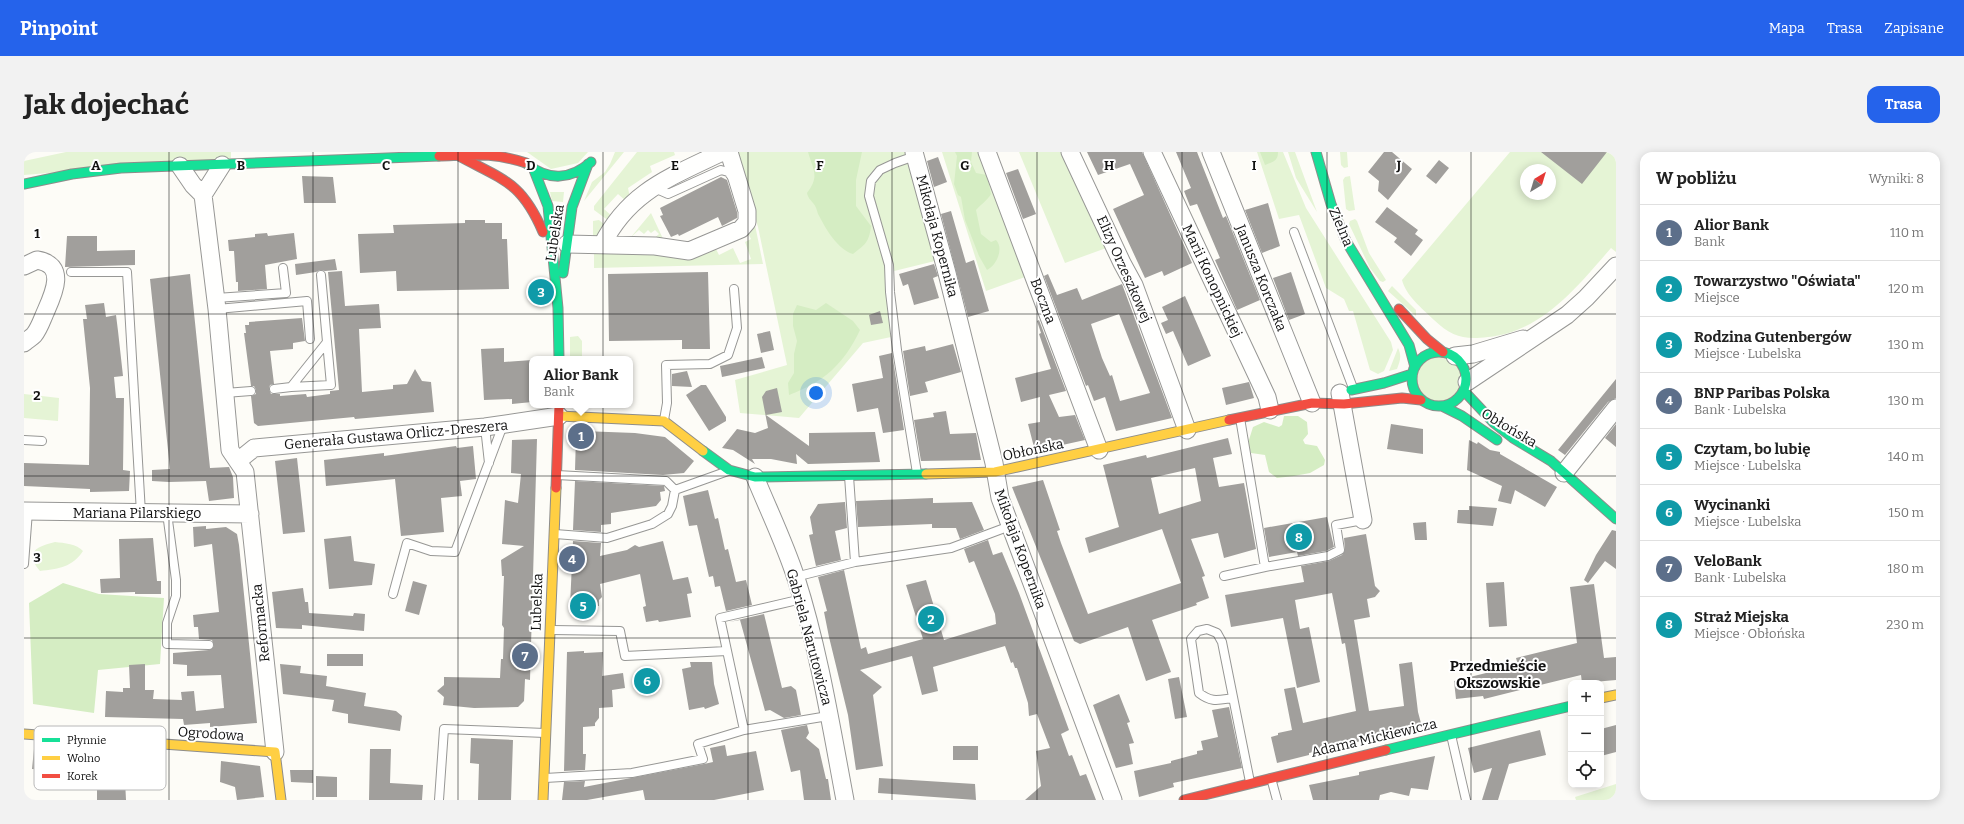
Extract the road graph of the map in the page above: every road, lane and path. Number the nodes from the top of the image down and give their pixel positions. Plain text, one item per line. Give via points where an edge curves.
1 (519, 152) edge
2 (722, 152) edge
3 (729, 152) edge
4 (987, 152) edge
5 (1152, 152) edge
6 (1211, 152) edge
7 (1316, 152) edge
8 (915, 154) edge
9 (1071, 154) edge
10 (457, 155) junction
11 (526, 163) junction
12 (222, 165) junction
13 (1310, 165) dead end
14 (180, 166) junction
15 (534, 170) junction
16 (1331, 173) dead end
17 (24, 184) edge
18 (652, 187) junction
19 (203, 195) junction
20 (1328, 196) junction
21 (1294, 232) dead end
22 (567, 244) junction
23 (602, 244) junction
24 (683, 250) junction
25 (554, 259) junction
26 (24, 266) edge
27 (1616, 266) edge
28 (283, 268) dead end
29 (71, 272) dead end
30 (321, 275) dead end
31 (734, 289) dead end
32 (1379, 296) junction
33 (216, 304) junction
34 (558, 308) junction
35 (1538, 335) junction
36 (310, 338) dead end
37 (327, 342) junction
38 (24, 343) edge
39 (1449, 354) junction
40 (559, 356) edge
41 (1414, 370) junction
42 (291, 387) junction
43 (1465, 387) junction
44 (274, 389) dead end
45 (251, 391) dead end
46 (225, 393) junction
47 (1348, 397) junction
48 (1421, 400) junction
49 (1312, 403) junction
50 (1442, 406) junction
51 (1616, 408) edge
52 (1270, 410) junction
53 (559, 411) edge
54 (1240, 417) junction
55 (664, 421) junction
56 (503, 425) junction
57 (485, 427) junction
58 (1187, 430) junction
59 (24, 440) edge
60 (42, 441) dead end
61 (1099, 450) junction
62 (234, 455) junction
63 (489, 465) junction
64 (729, 470) junction
65 (995, 472) junction
66 (1564, 473) junction
67 (917, 474) junction
68 (556, 475) junction
69 (849, 476) junction
70 (755, 477) junction
71 (676, 490) junction
72 (26, 511) edge
73 (141, 513) junction
74 (167, 513) junction
75 (250, 514) junction
76 (1616, 519) edge
77 (1363, 520) joint
78 (1010, 526) junction
79 (554, 534) junction
80 (854, 562) junction
81 (24, 564) edge
82 (1265, 567) junction
83 (1224, 576) dead end
84 (795, 577) junction
85 (394, 594) dead end
86 (802, 599) junction
87 (550, 630) junction
88 (209, 645) dead end
89 (727, 651) junction
90 (1616, 695) edge
91 (1604, 697) edge
92 (1233, 698) junction
93 (1568, 707) edge
94 (822, 717) dead end
95 (744, 730) junction
96 (546, 733) junction
97 (24, 734) edge
98 (1451, 734) junction
99 (34, 735) edge
100 (166, 744) edge
101 (275, 752) junction
102 (1271, 777) junction
103 (544, 778) junction
104 (1250, 783) junction
105 (281, 800) edge
106 (439, 800) edge
107 (543, 800) edge
108 (845, 800) edge
109 (1113, 800) edge
110 (1184, 800) edge
111 (1276, 800) edge
112 (1466, 800) edge

1 - 11 street
2 - 18 street
3 - 24 street via 747,211 747,222 741,228 695,250
4 - 61 street, Boczna
5 - 52 street, Marii Konopnickiej
6 - 49 street, Janusza Korczaka
7 - 20 street, Zielna
8 - 65 street, Mikołaja Kopernika via 948,273
8 - 67 lane via 880,170 871,181 869,196 889,265 897,350
9 - 58 street, Elizy Orzeszkowej via 1134,284
10 - 11 street via 499,154
10 - 12 street
10 - 25 street, Lubelska via 506,180 525,195 535,210
11 - 15 street
12 - 14 street
12 - 19 street
13 - 20 street
14 - 17 street via 75,172
14 - 19 street
15 - 22 street, Lubelska via 545,176 562,177 575,174 594,158 572,207
15 - 25 street, Lubelska via 548,206
16 - 20 street
18 - 23 street via 624,210
18 - 24 lane via 668,194 716,171 724,170 732,177 742,221
19 - 33 street
20 - 32 street, Zielna via 1351,252
21 - 47 lane
22 - 23 street
22 - 34 street, Lubelska
23 - 24 street
25 - 34 street, Lubelska
26 - 38 street via 37,260 46,263 55,273 56,282 36,331 32,338
27 - 35 street via 1586,298
28 - 33 lane via 286,293
29 - 73 lane via 127,272
30 - 37 lane
31 - 55 lane via 737,328 728,355 710,364 666,364
32 - 39 street, Zielna via 1398,308 1427,339
32 - 41 street, Zielna via 1409,344 1413,353
33 - 36 lane via 307,301
33 - 46 street
34 - 40 street, Lubelska
35 - 39 street via 1473,354
35 - 43 street
37 - 42 lane
37 - 42 lane via 331,384
39 - 41 street via 1426,355
39 - 43 street via 1464,368
41 - 47 street, Obłońska
41 - 48 street via 1413,388
42 - 44 lane
43 - 50 street via 1459,398 1451,404
43 - 66 street, Obłońska via 1494,423 1551,461
45 - 46 lane
46 - 62 street
47 - 48 street, Obłońska
47 - 49 street, Obłońska
47 - 77 street
48 - 50 street via 1434,406
49 - 52 street, Obłońska
50 - 66 street, Obłońska via 1512,448
51 - 66 street
52 - 54 street, Obłońska
53 - 55 street via 587,416
53 - 56 street, Generała Gustawa Orlicz-Dreszera
53 - 68 street, Lubelska
54 - 58 street, Obłońska
54 - 82 lane
55 - 64 street
56 - 57 street, Generała Gustawa Orlicz-Dreszera
56 - 63 lane
57 - 62 street, Generała Gustawa Orlicz-Dreszera via 254,448
57 - 63 lane
58 - 61 street, Obłońska
59 - 60 lane
61 - 65 street, Obłońska
62 - 75 street, Reformacka via 245,472
63 - 85 lane via 455,552 431,551 407,543
64 - 70 street
64 - 71 lane
65 - 67 street, Obłońska
65 - 78 street, Mikołaja Kopernika via 1000,498
66 - 76 street, Obłońska
67 - 69 street, Obłońska
68 - 71 lane via 666,481
68 - 79 street, Lubelska
69 - 70 street, Obłońska
69 - 80 lane
70 - 84 street, Gabriela Narutowicza
71 - 79 lane via 668,514 652,524 607,538
72 - 73 street, Mariana Pilarskiego
72 - 81 lane
73 - 74 street, Mariana Pilarskiego
74 - 75 street, Mariana Pilarskiego
74 - 88 lane via 176,596 167,623 167,644
75 - 101 street, Reformacka
77 - 82 lane via 1336,525 1340,550 1328,556
78 - 80 lane via 951,548
78 - 109 street, Mikołaja Kopernika
79 - 87 street, Lubelska
80 - 84 lane
82 - 83 lane
84 - 86 street, Gabriela Narutowicza
86 - 89 lane via 720,618
86 - 108 street, Gabriela Narutowicza via 826,701
87 - 89 lane via 620,631 625,656
87 - 96 street, Lubelska
89 - 95 lane
90 - 91 street
92 - 92 lane via 1222,642 1217,633 1207,629 1198,632 1191,639 1199,693 1207,700
92 - 104 lane
93 - 98 street, Adama Mickiewicza
94 - 95 lane
95 - 103 lane via 698,744 703,759 632,773
96 - 103 street, Lubelska
96 - 106 lane via 444,729
97 - 99 street, Ogrodowa
98 - 102 street, Adama Mickiewicza
98 - 112 lane
100 - 101 street, Ogrodowa
101 - 105 street, Reformacka
102 - 104 street, Adama Mickiewicza
102 - 111 lane
103 - 107 street, Lubelska
104 - 110 street, Adama Mickiewicza

